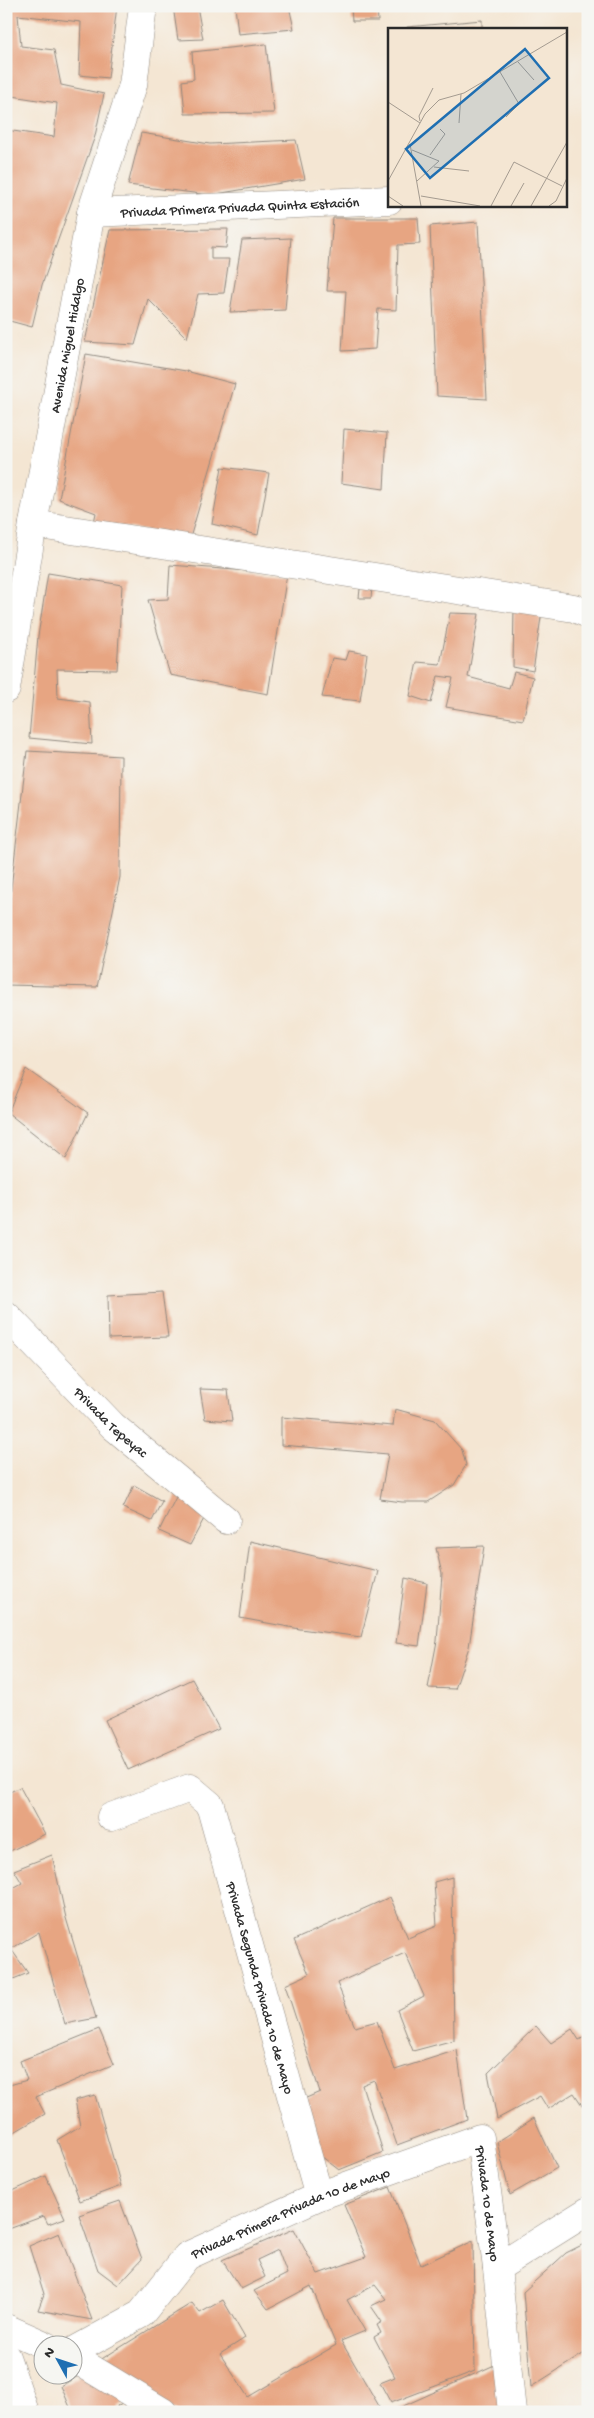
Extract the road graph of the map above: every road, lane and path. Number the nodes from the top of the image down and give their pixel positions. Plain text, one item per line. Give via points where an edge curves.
1 (143, 6) edge
2 (388, 200) edge
3 (91, 213) junction
4 (33, 524) junction
5 (588, 614) edge
6 (6, 689) edge
7 (6, 1315) edge
8 (226, 1520) dead end
9 (112, 1818) dead end
10 (480, 2138) joint
11 (319, 2196) junction
12 (588, 2211) edge
13 (497, 2268) junction
14 (6, 2328) edge
15 (32, 2340) edge
16 (82, 2346) edge
17 (6, 2357) edge
18 (82, 2364) edge
19 (25, 2412) edge
20 (163, 2412) edge
21 (512, 2412) edge

1 - 3 street, Avenida Miguel Hidalgo via 132,84
2 - 3 street, Privada Primera Privada Quinta Estación
3 - 4 street, Avenida Miguel Hidalgo
4 - 5 street via 574,608
4 - 6 street, Avenida Miguel Hidalgo
7 - 8 street, Privada Tepeyac via 113,1426
9 - 11 street, Privada Segunda Privada 10 de Mayo via 190,1788 210,1805
10 - 11 street, Privada Primera Privada 10 de Mayo
10 - 13 street, Privada 10 de Mayo
11 - 16 street, Privada Primera Privada 10 de Mayo via 187,2256 141,2314
12 - 13 street, Privada 10 de Mayo
13 - 21 street, Privada 10 de Mayo
14 - 15 street
17 - 19 street
18 - 20 street

